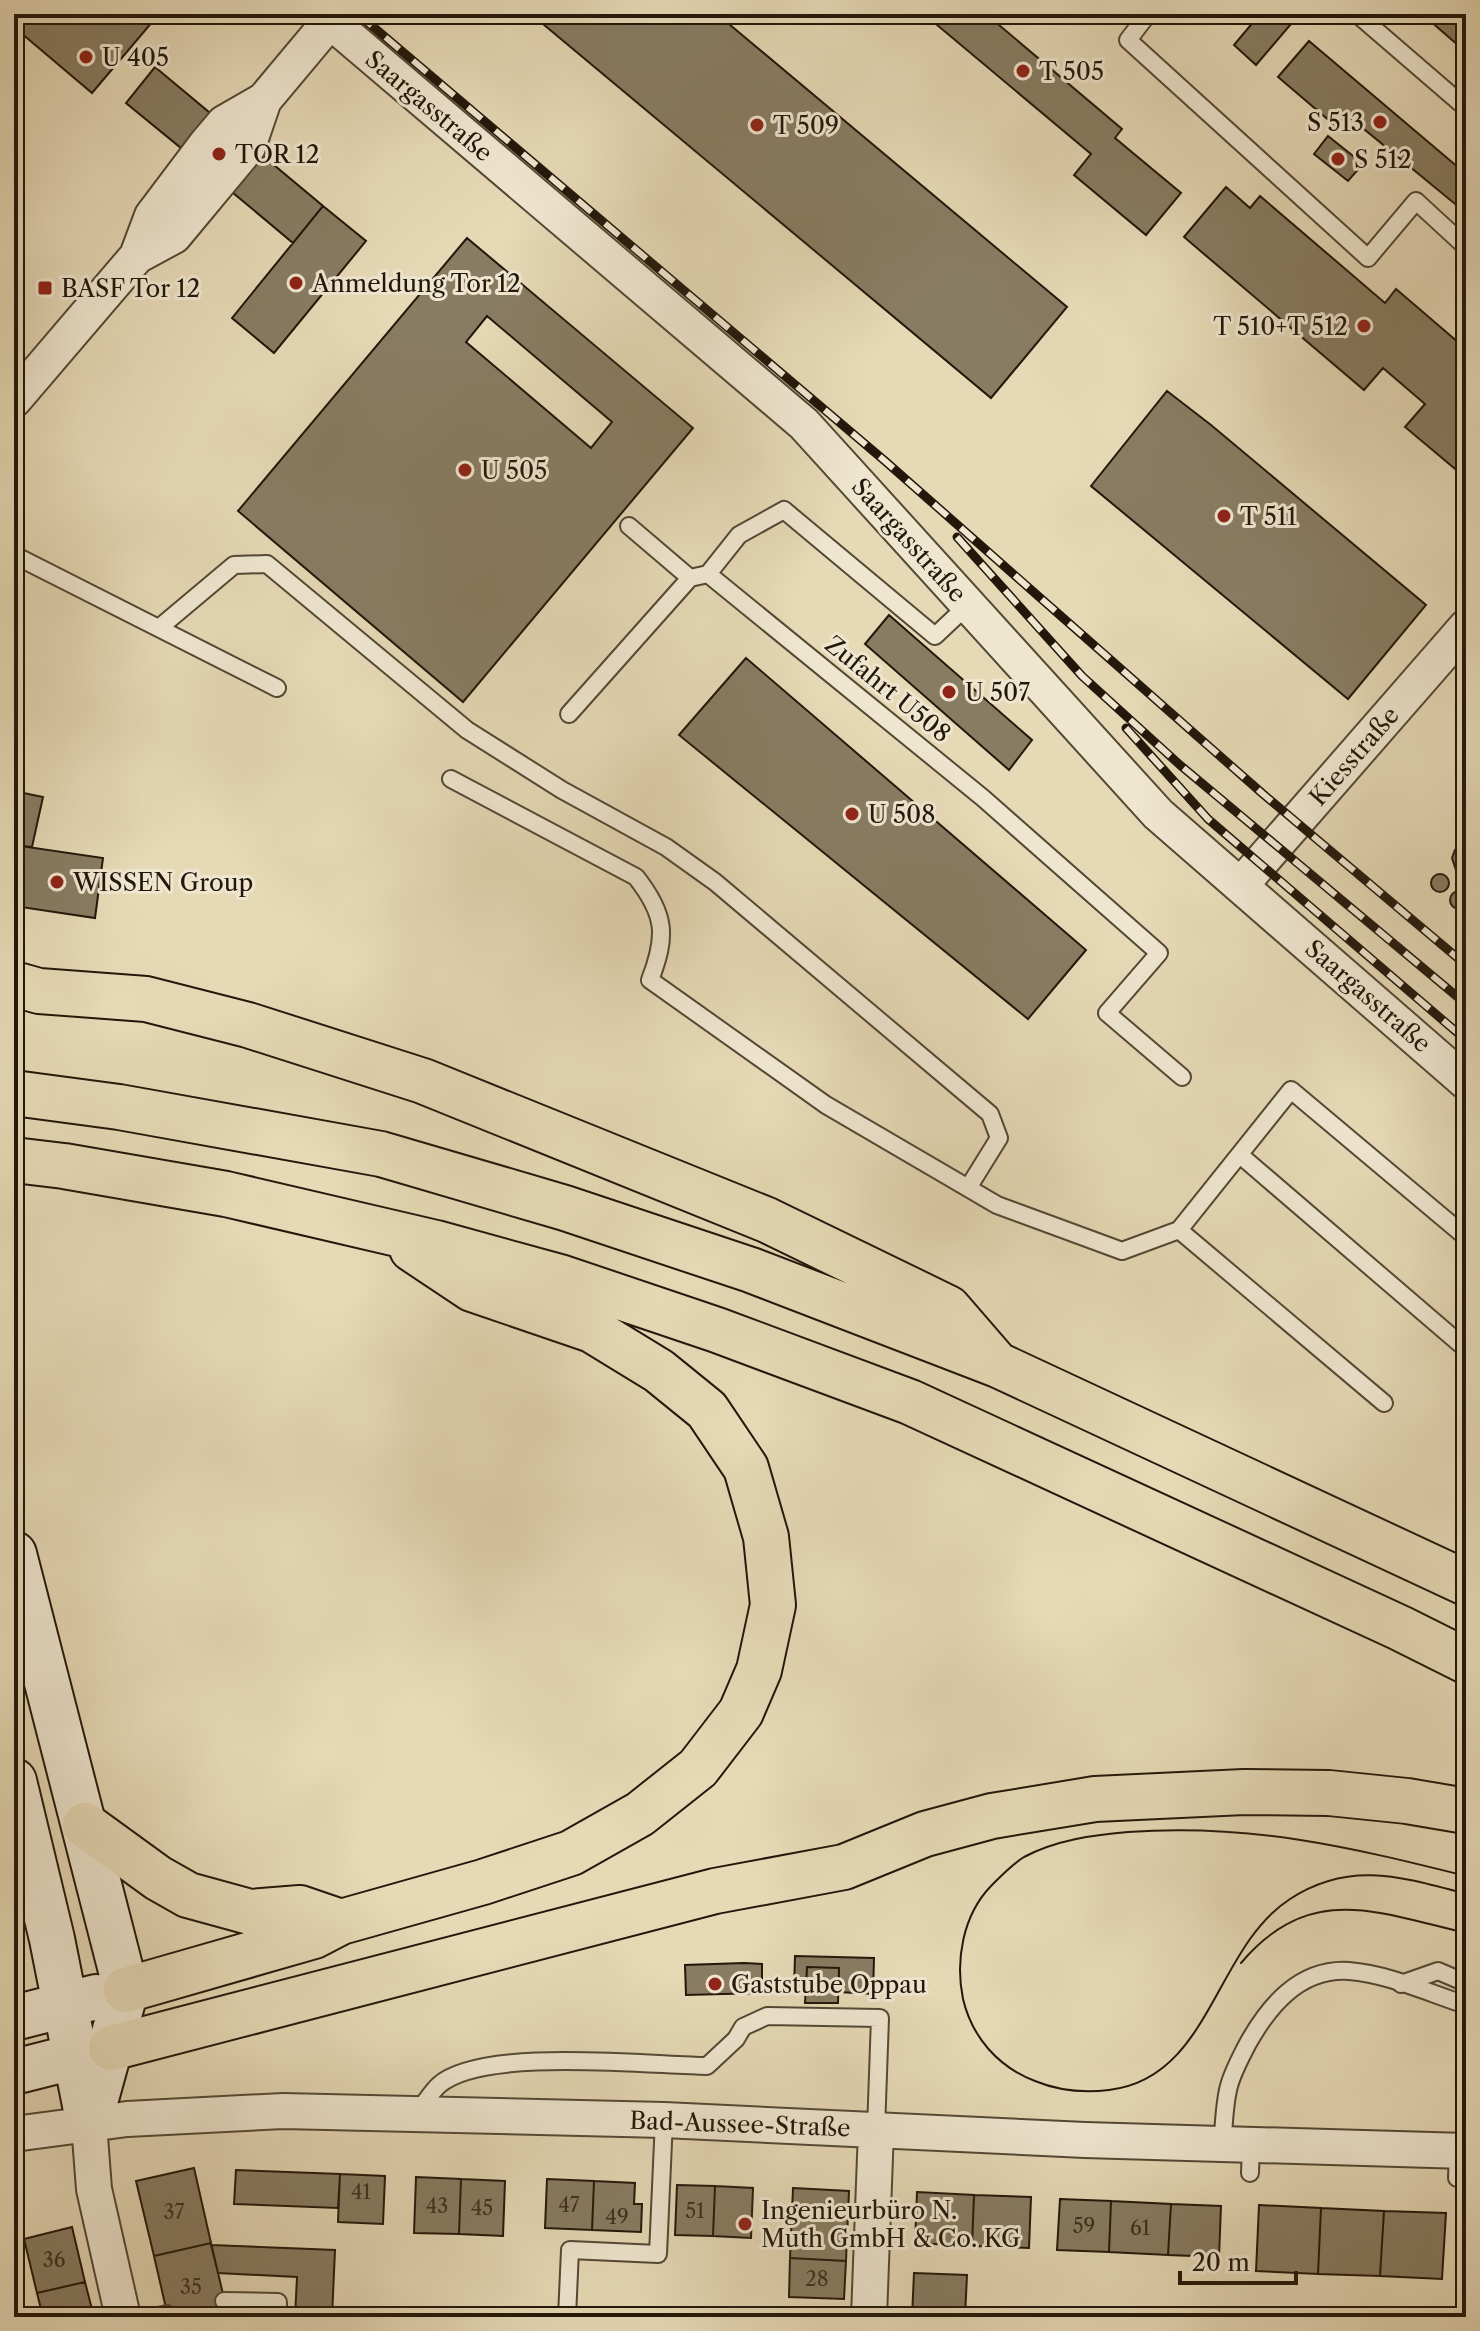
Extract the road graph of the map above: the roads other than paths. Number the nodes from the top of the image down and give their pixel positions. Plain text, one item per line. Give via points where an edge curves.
1 (1148, 14) edge
2 (1357, 14) edge
3 (333, 18) edge
4 (264, 100) junction
5 (1466, 108) edge
6 (1466, 247) edge
7 (137, 256) junction
8 (14, 400) edge
9 (629, 526) dead end
10 (14, 555) edge
11 (708, 574) junction
12 (690, 578) junction
13 (968, 605) junction
14 (1466, 627) edge
15 (159, 628) junction
16 (277, 688) dead end
17 (569, 714) dead end
18 (451, 779) dead end
19 (1241, 885) junction
20 (22, 994) edge
21 (1182, 1077) dead end
22 (1466, 1082) edge
23 (14, 1093) edge
24 (1240, 1155) junction
25 (14, 1160) edge
26 (968, 1188) junction
27 (384, 1230) junction
28 (1179, 1230) junction
29 (1466, 1237) edge
30 (1466, 1349) edge
31 (998, 1365) junction
32 (1384, 1403) dead end
33 (14, 1554) edge
34 (1466, 1583) edge
35 (1466, 1661) edge
36 (14, 1781) edge
37 (1466, 1811) edge
38 (85, 1825) junction
39 (341, 1922) junction
40 (1466, 1983) edge
41 (1401, 1984) junction
42 (126, 1990) junction
43 (66, 2004) junction
44 (1466, 2005) edge
45 (14, 2018) edge
46 (94, 2052) junction
47 (14, 2072) edge
48 (416, 2114) junction
49 (664, 2120) junction
50 (89, 2124) junction
51 (876, 2130) junction
52 (14, 2134) edge
53 (1241, 2154) junction
54 (1460, 2160) edge
55 (224, 2301) dead end
56 (123, 2317) edge
57 (278, 2317) edge
58 (567, 2317) edge
59 (869, 2317) edge

1 - 6 lane via 1128,40 1368,258 1416,201
2 - 5 lane
3 - 4 street
3 - 13 street, Saargasstraße via 804,424
4 - 7 street via 224,123 199,153 152,216
4 - 7 street via 248,147 174,236
7 - 8 street
9 - 12 lane
10 - 15 lane
11 - 12 lane
11 - 13 lane via 739,535 784,510 935,636
11 - 21 lane, Zufahrt U508 via 983,798 1159,953 1107,1013
12 - 17 lane
13 - 19 street, Saargasstraße via 1158,814
14 - 19 street, Kiesstraße
15 - 16 lane
15 - 26 lane via 234,565 267,564 467,730 666,847 715,882 990,1114 999,1138
18 - 26 lane via 636,877 662,923 661,952 650,980 826,1105
19 - 22 street, Saargasstraße
20 - 31 highway via 146,999 248,1025 423,1081 767,1220 948,1308
23 - 31 highway via 381,1154 751,1270
24 - 28 lane
24 - 29 lane via 1291,1090
24 - 30 lane
25 - 27 highway via 226,1194
26 - 28 lane via 997,1205 1122,1251
27 - 35 highway via 563,1278 910,1402
27 - 39 highway via 472,1289 592,1330 659,1371 707,1410 746,1468 766,1537 773,1605 759,1670 741,1712 698,1768 640,1814 571,1853
28 - 32 lane
31 - 34 highway
33 - 38 street
36 - 43 street
37 - 46 highway via 1329,1793 1244,1792 1095,1799 992,1816 925,1834 844,1867 715,1891
38 - 39 highway via 188,1895 250,1912 300,1908
38 - 42 street
39 - 42 highway via 314,1936
40 - 41 lane via 1438,1971
41 - 44 lane
41 - 53 lane via 1349,1971 1325,1972 1279,1997 1263,2016 1228,2087
42 - 43 street
42 - 46 street
43 - 45 street
43 - 46 street
46 - 47 street
46 - 50 street
48 - 49 street, Bad-Aussee-Straße
48 - 50 street, Bad-Aussee-Straße via 283,2111
48 - 51 lane via 441,2083 486,2064 557,2060 707,2066 743,2027 767,2016 880,2018
49 - 51 street, Bad-Aussee-Straße
49 - 58 lane via 658,2254 570,2250
50 - 52 street, Bad-Aussee-Straße
50 - 56 street via 94,2189
51 - 53 street, Bad-Aussee-Straße
51 - 59 street
53 - 54 street, Bad-Aussee-Straße
55 - 57 lane via 278,2302

